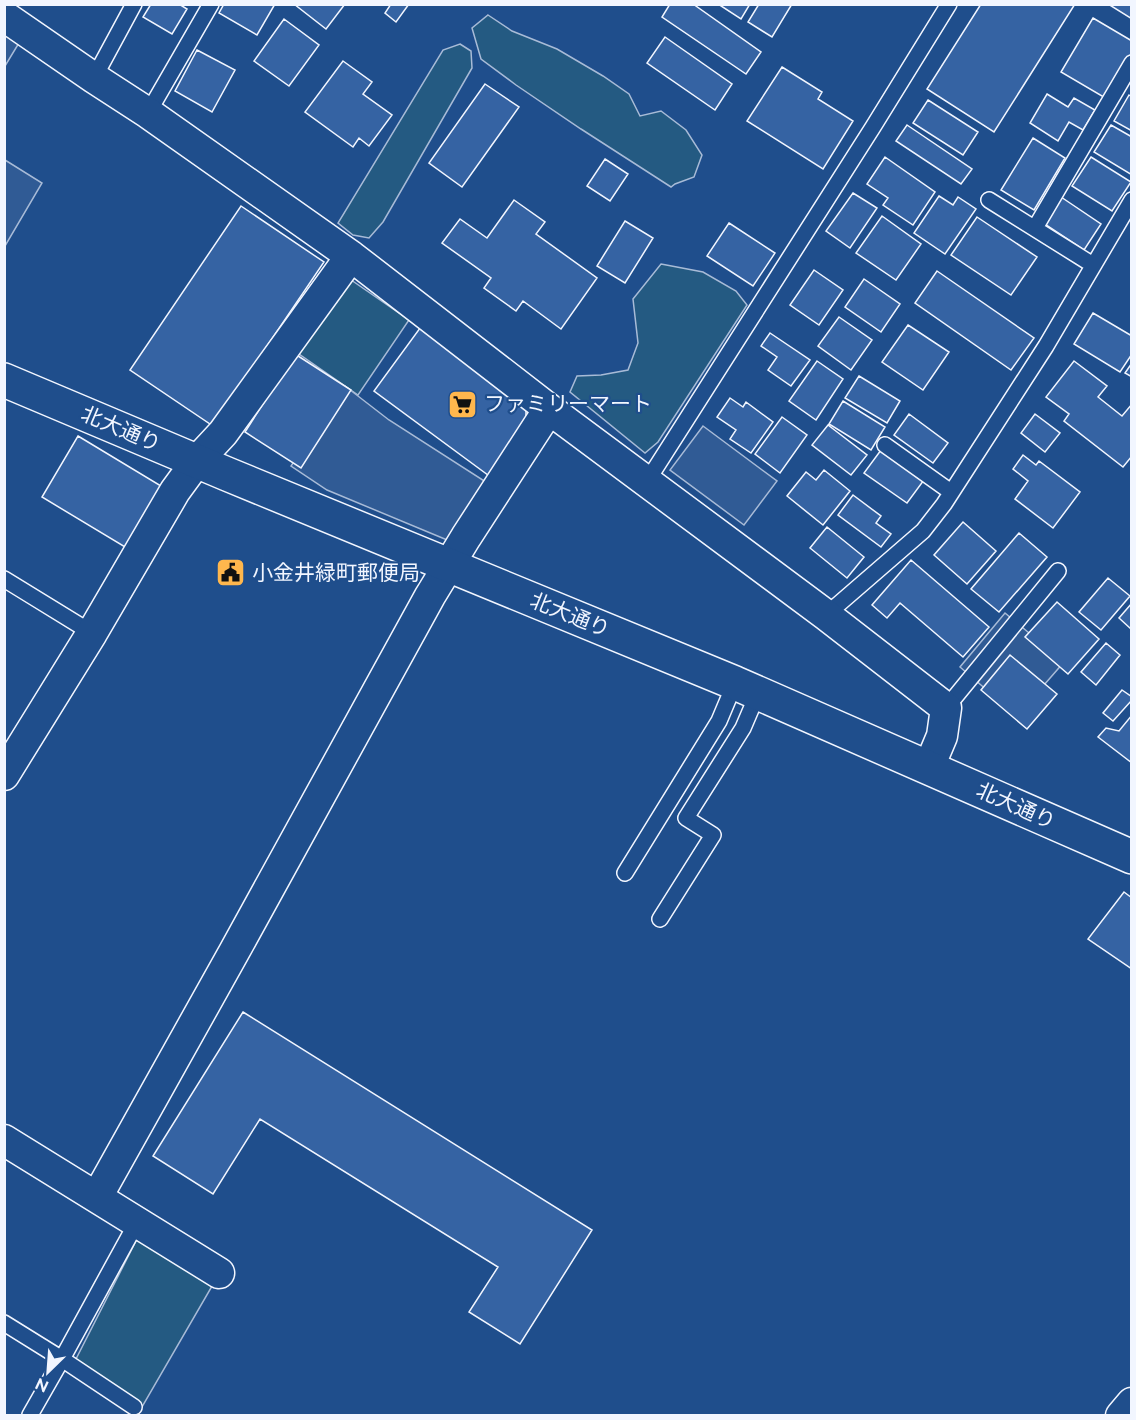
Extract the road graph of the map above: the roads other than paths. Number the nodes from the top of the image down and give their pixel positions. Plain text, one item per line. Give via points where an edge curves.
1 (134, 4) edge
2 (211, 4) edge
3 (949, 4) edge
4 (4, 16) edge
5 (1131, 63) edge
6 (94, 78) junction
7 (148, 113) junction
8 (989, 200) dead end
9 (1131, 200) edge
10 (1035, 228) junction
11 (351, 256) junction
12 (1093, 265) junction
13 (4, 380) edge
14 (549, 410) junction
15 (885, 445) dead end
16 (196, 461) junction
17 (646, 483) junction
18 (951, 492) junction
19 (450, 565) junction
20 (1059, 571) dead end
21 (4, 579) edge
22 (826, 615) junction
23 (92, 633) junction
24 (746, 688) junction
25 (946, 708) junction
26 (8, 763) edge
27 (929, 767) junction
28 (1131, 857) edge
29 (625, 873) dead end
30 (660, 919) dead end
31 (4, 1140) edge
32 (97, 1197) junction
33 (137, 1222) junction
34 (219, 1273) dead end
35 (4, 1323) edge
36 (62, 1359) junction
37 (1131, 1403) edge
38 (134, 1407) dead end
39 (30, 1415) edge
40 (1121, 1416) edge

1 - 6 lane
2 - 7 lane
3 - 17 lane
4 - 6 street
5 - 10 lane
6 - 7 street
7 - 11 street
8 - 10 lane
9 - 12 lane
10 - 12 lane
11 - 14 street
11 - 16 street via 223,433
12 - 18 lane via 1046,346
13 - 16 street, 北大通り
14 - 17 street
14 - 19 street
15 - 18 lane
16 - 19 street, 北大通り
16 - 23 street via 174,491
17 - 22 street
18 - 22 lane via 922,531
19 - 24 street, 北大通り
19 - 32 street via 429,596
20 - 25 lane
21 - 23 lane
22 - 25 street
23 - 26 street
24 - 27 street, 北大通り
24 - 29 lane via 719,721
24 - 30 lane via 743,728 686,818 712,836
25 - 27 street via 942,736
27 - 28 street, 北大通り
31 - 32 street
32 - 33 street
33 - 34 street
33 - 36 lane
35 - 36 lane
36 - 38 lane
36 - 39 lane
37 - 40 street

